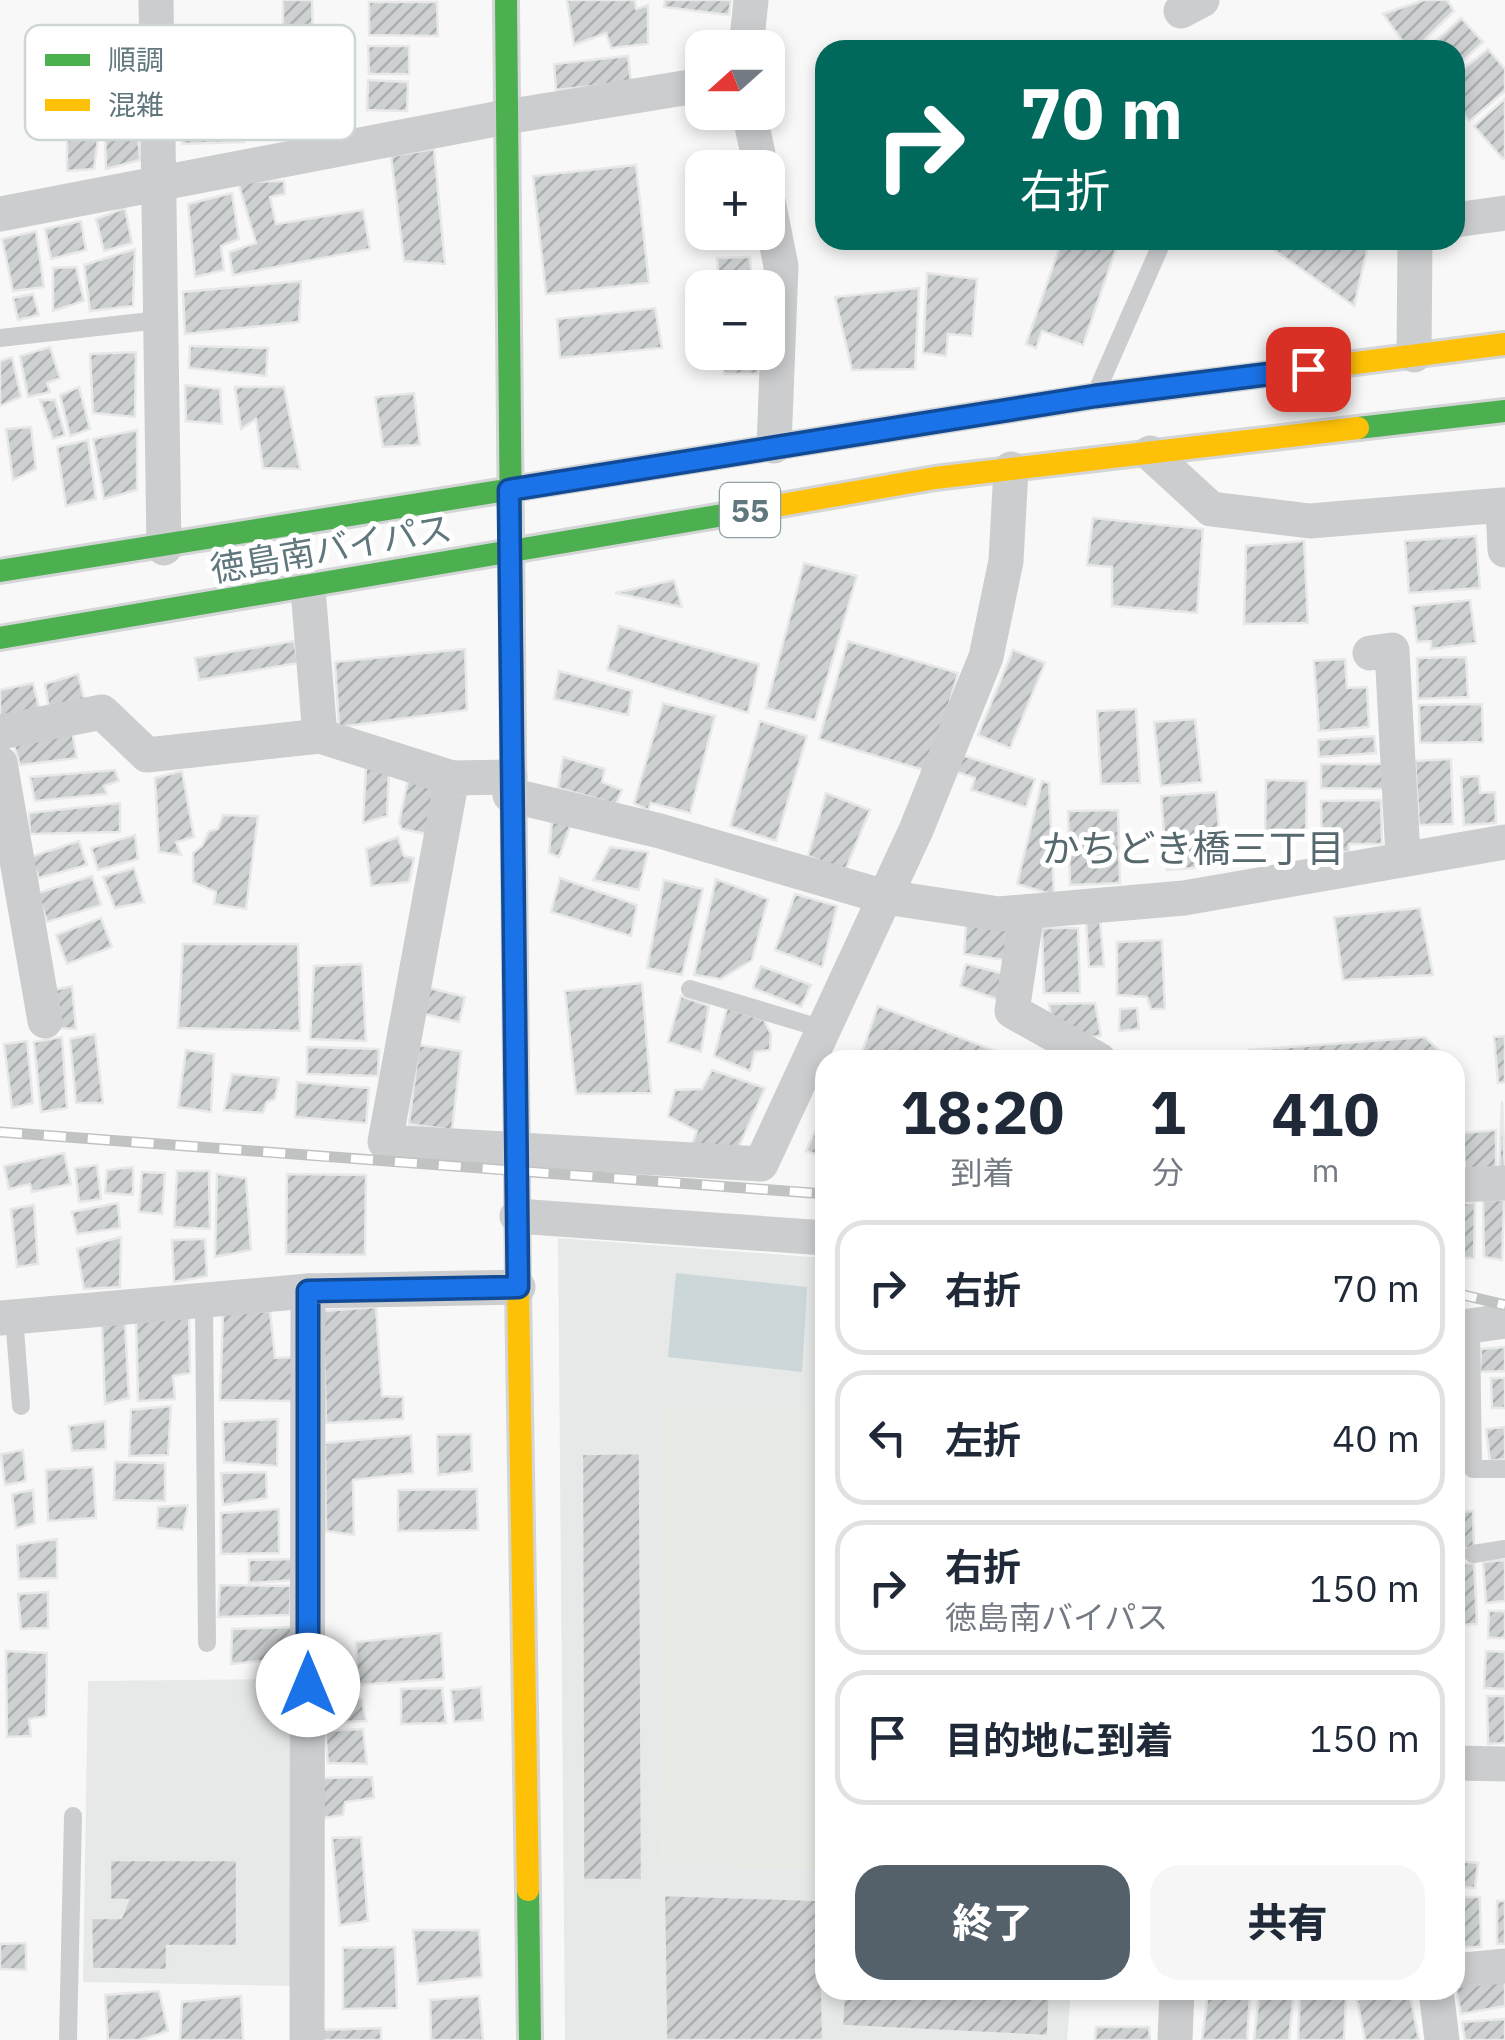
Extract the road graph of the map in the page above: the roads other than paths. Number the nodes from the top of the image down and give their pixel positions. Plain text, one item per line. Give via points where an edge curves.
1 (506, 0) edge
2 (752, 0) edge
3 (748, 30) edge
4 (685, 88) edge
5 (506, 117) junction
6 (156, 140) edge
7 (156, 182) junction
8 (1505, 213) edge
9 (0, 214) edge
10 (1465, 219) edge
11 (778, 250) edge
12 (1159, 250) edge
13 (1415, 250) edge
14 (159, 320) junction
15 (0, 338) edge
16 (1505, 344) edge
17 (1414, 355) junction
18 (1095, 396) junction
19 (1505, 411) edge
20 (774, 446) junction
21 (1150, 452) junction
22 (1011, 469) junction
23 (509, 490) junction
24 (1504, 505) edge
25 (164, 548) junction
26 (1505, 550) edge
27 (511, 552) junction
28 (0, 572) edge
29 (308, 590) junction
30 (0, 638) edge
31 (1370, 653) dead end
32 (0, 732) edge
33 (320, 736) junction
34 (0, 763) edge
35 (452, 778) junction
36 (510, 786) junction
37 (1505, 842) edge
38 (1403, 857) junction
39 (885, 897) junction
40 (1027, 912) junction
41 (690, 988) dead end
42 (45, 1022) dead end
43 (824, 1029) junction
44 (1082, 1050) edge
45 (516, 1149) junction
46 (1505, 1183) edge
47 (1465, 1185) edge
48 (517, 1216) junction
49 (815, 1237) edge
50 (518, 1287) junction
51 (308, 1291) junction
52 (204, 1302) junction
53 (7, 1318) edge
54 (1477, 1325) edge
55 (20, 1406) dead end
56 (1505, 1469) edge
57 (1505, 1549) edge
58 (1474, 1554) dead end
59 (207, 1644) dead end
60 (1465, 1763) edge
61 (1505, 1764) edge
62 (73, 1816) dead end
63 (1505, 1966) edge
64 (1465, 1970) edge
65 (1177, 2000) edge
66 (1437, 2000) edge
67 (68, 2040) edge
68 (307, 2040) edge
69 (530, 2040) edge
70 (1174, 2040) edge
71 (1442, 2040) edge

1 - 5 main road
2 - 3 street
4 - 5 street
5 - 7 street
5 - 23 main road
6 - 7 street
7 - 9 street
7 - 14 street
8 - 10 street
11 - 20 street
12 - 18 lane
13 - 17 street
14 - 15 lane
14 - 25 street
16 - 17 main road, 徳島南バイパス / 55
17 - 18 main road, 徳島南バイパス / 55
18 - 20 main road, 徳島南バイパス / 55
19 - 21 main road, 徳島南バイパス / 55
20 - 23 main road, 徳島南バイパス / 55
21 - 22 main road, 徳島南バイパス / 55
21 - 24 street via 1211,509 1310,520
22 - 27 main road, 徳島南バイパス / 55
22 - 39 street via 1006,561 986,657
23 - 25 main road, 徳島南バイパス / 55
23 - 27 main road
24 - 26 street
25 - 28 main road, 徳島南バイパス / 55
27 - 29 main road, 徳島南バイパス / 55
27 - 36 main road
29 - 30 main road, 徳島南バイパス / 55
29 - 33 street
31 - 38 street via 1392,650
32 - 33 street via 102,712 147,755
33 - 35 street
34 - 42 street
35 - 36 street
35 - 45 street via 385,1142
36 - 39 street
36 - 45 main road
37 - 38 street
38 - 40 street via 1184,898
39 - 40 street via 998,914
39 - 43 street
40 - 44 street via 1012,1010
41 - 43 lane
43 - 45 street via 760,1164
45 - 48 main road
46 - 47 street
48 - 49 street
48 - 50 main road
50 - 51 street
50 - 69 main road
51 - 52 street
51 - 68 street
52 - 53 street
52 - 59 lane
53 - 55 lane
54 - 56 lane via 1473,1469
57 - 58 lane
60 - 61 street
62 - 67 lane
63 - 64 street
65 - 70 street
66 - 71 street

